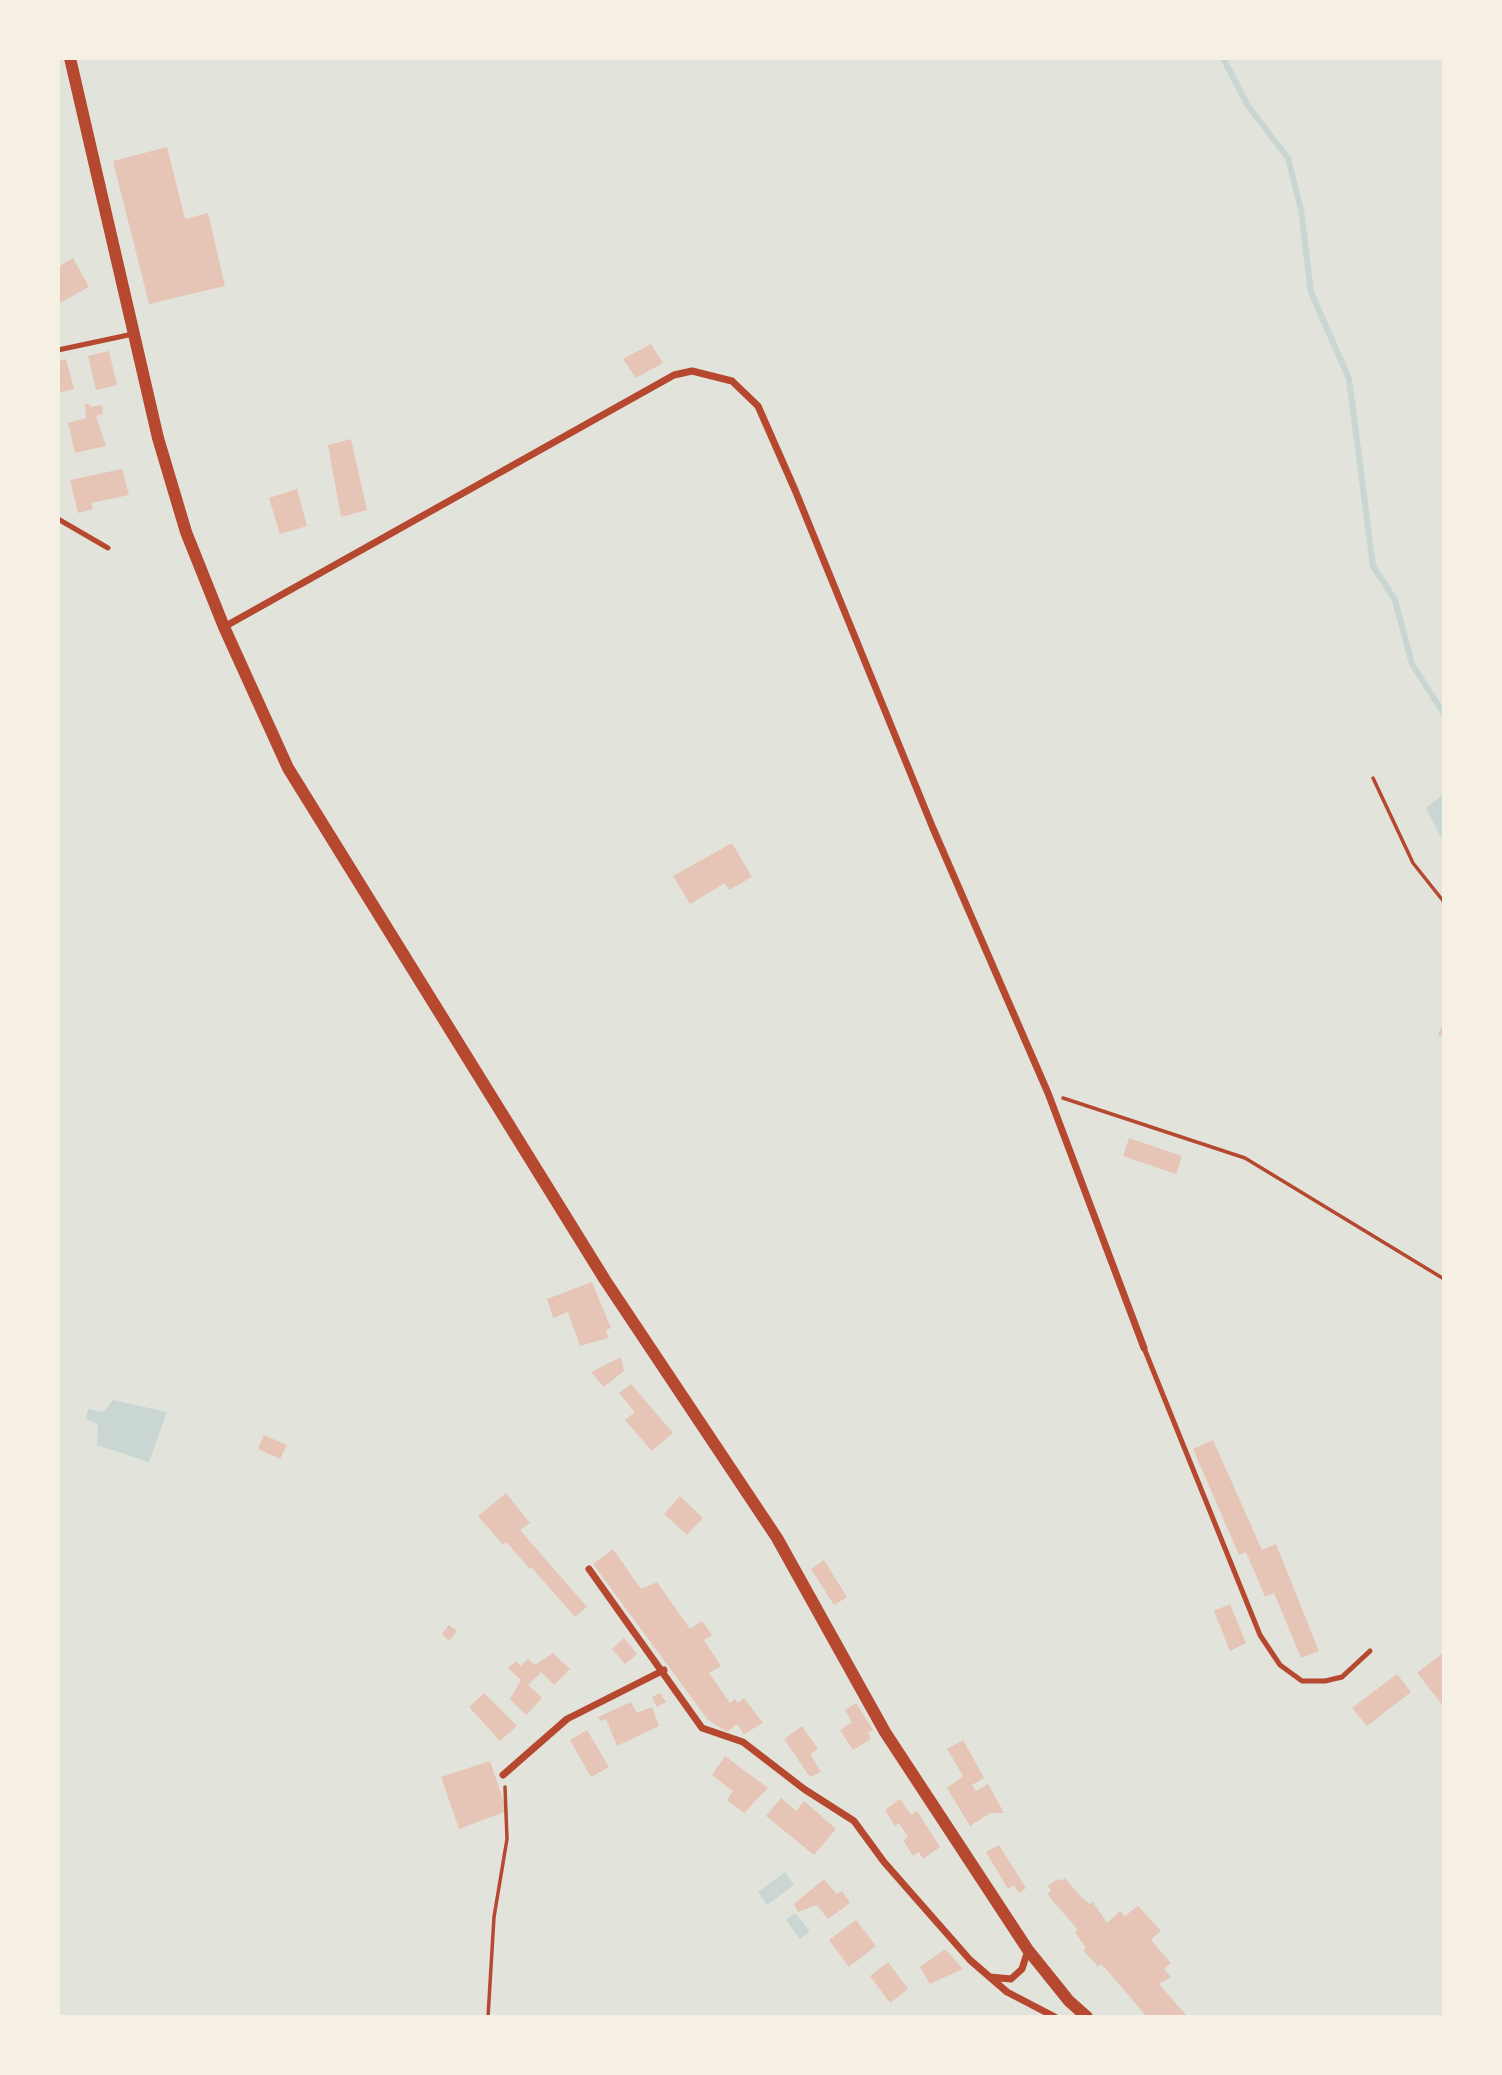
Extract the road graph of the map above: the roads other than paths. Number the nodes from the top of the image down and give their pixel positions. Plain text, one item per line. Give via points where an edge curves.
1 (70, 58) edge
2 (133, 334) junction
3 (58, 350) edge
4 (58, 519) edge
5 (108, 548) dead end
6 (224, 627) junction
7 (1144, 1348) joint
8 (589, 1569) dead end
9 (1370, 1651) dead end
10 (664, 1670) junction
11 (503, 1775) road end
12 (1028, 1950) junction
13 (989, 1977) junction
14 (1055, 2017) edge
15 (1087, 2017) edge

1 - 2 street
2 - 3 lane
2 - 6 street via 186,532
4 - 5 lane
6 - 7 street via 674,375 692,371 732,381 758,406 1048,1093
6 - 12 street via 288,768 605,1280 777,1538 884,1732
7 - 9 lane via 1260,1635 1280,1665 1302,1681 1325,1681 1342,1676
8 - 10 street
10 - 11 street via 567,1719
10 - 13 street via 702,1728 743,1742 853,1821 884,1862
12 - 13 street via 1022,1969 1011,1979
12 - 15 street
13 - 14 street

